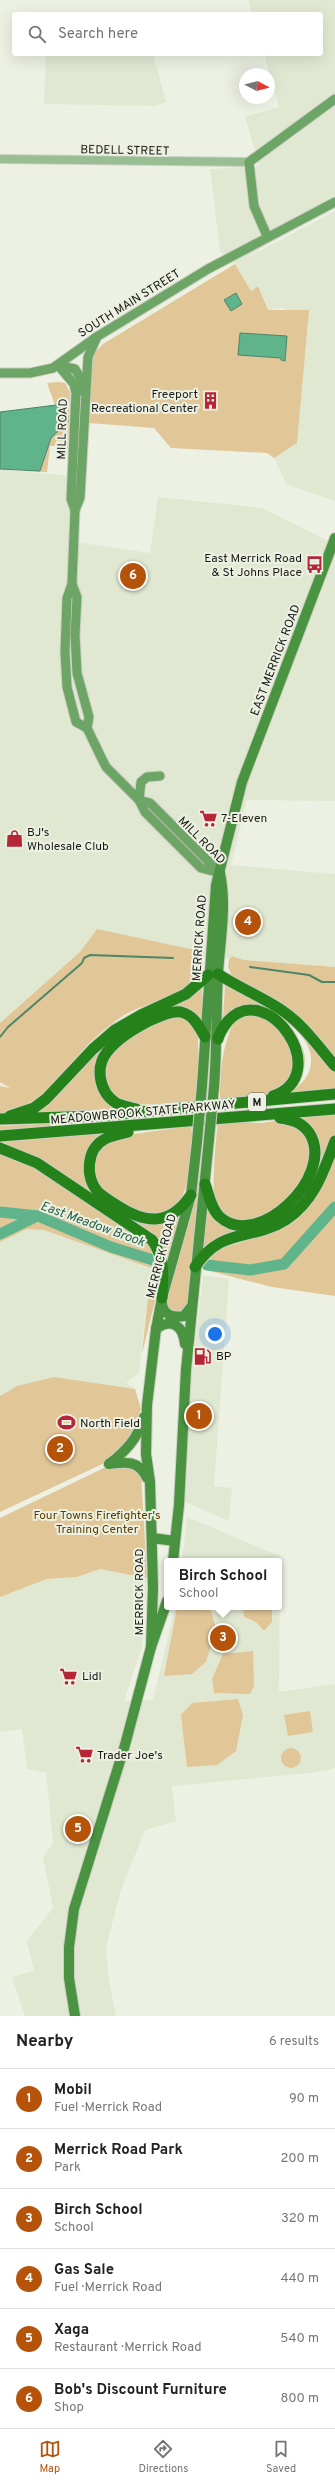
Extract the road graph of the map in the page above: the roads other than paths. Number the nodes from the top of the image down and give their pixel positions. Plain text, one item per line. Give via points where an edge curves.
1 (335, 99) edge
2 (0, 159) edge
3 (249, 162) junction
4 (335, 202) edge
5 (267, 236) junction
6 (98, 336) junction
7 (58, 365) junction
8 (0, 372) edge
9 (84, 408) junction
10 (75, 510) junction
11 (335, 538) edge
12 (72, 584) junction
13 (87, 728) junction
14 (160, 776) dead end
15 (240, 792) joint
16 (139, 800) junction
17 (220, 873) junction
18 (213, 975) junction
19 (205, 1037) junction
20 (218, 1039) junction
21 (335, 1066) edge
22 (335, 1094) edge
23 (249, 1102) junction
24 (335, 1109) edge
25 (144, 1111) junction
26 (251, 1116) junction
27 (1, 1119) edge
28 (152, 1125) junction
29 (0, 1136) edge
30 (335, 1141) edge
31 (0, 1148) edge
32 (205, 1184) junction
33 (191, 1195) junction
34 (195, 1268) junction
35 (162, 1298) junction
36 (192, 1301) junction
37 (156, 1329) junction
38 (186, 1370) junction
39 (147, 1405) junction
40 (150, 1482) junction
41 (152, 1538) junction
42 (175, 1541) junction
43 (173, 1558) edge
44 (164, 1609) edge
45 (151, 1646) junction
46 (76, 2016) edge

1 - 3 main road
2 - 3 street, BEDELL STREET
3 - 5 main road via 254,206
4 - 5 main road, SOUTH MAIN STREET
5 - 6 main road, SOUTH MAIN STREET
6 - 7 main road, SOUTH MAIN STREET
6 - 9 main road, MILL ROAD via 88,357
7 - 8 main road, SOUTH MAIN STREET via 30,374
7 - 9 main road, MILL ROAD via 70,366 78,373
7 - 10 main road, MILL ROAD via 74,384 76,393 72,499
9 - 10 main road, MILL ROAD via 80,498
10 - 12 main road, MILL ROAD
11 - 15 main road, EAST MERRICK ROAD
12 - 13 main road, MILL ROAD via 77,597 75,635 78,673 89,717
12 - 13 main road, MILL ROAD via 67,598 67,687 76,722
13 - 16 main road, MILL ROAD via 106,766
14 - 16 main road via 147,778 141,782
15 - 17 main road, MERRICK ROAD
16 - 17 main road, MILL ROAD via 150,803 204,860
17 - 18 main road, MERRICK ROAD via 216,885
18 - 19 main road, MERRICK ROAD
18 - 20 main road, MERRICK ROAD
18 - 21 highway via 268,1002 290,1017
18 - 27 highway via 186,994 115,1030 93,1049 46,1099 34,1108
19 - 25 highway via 195,1019 172,1012 138,1027 106,1053 100,1070 105,1092 117,1104
19 - 33 main road, MERRICK ROAD, bridge
20 - 23 highway via 231,1018 255,1010 266,1012 285,1024 302,1042 308,1059 301,1082 286,1093
20 - 32 main road, MERRICK ROAD, bridge
22 - 23 highway, MEADOWBROOK STATE PARKWAY / M
23 - 25 highway, MEADOWBROOK STATE PARKWAY / M
24 - 26 highway, MEADOWBROOK STATE PARKWAY / M
25 - 27 highway, MEADOWBROOK STATE PARKWAY / M via 76,1117
26 - 28 highway, MEADOWBROOK STATE PARKWAY / M
26 - 32 highway via 295,1120 306,1128 313,1138 317,1147 316,1166 302,1193 278,1214 257,1223 235,1225 220,1217 213,1209
28 - 29 highway, MEADOWBROOK STATE PARKWAY / M
28 - 33 highway via 105,1139 98,1144 90,1160 89,1171 93,1185 104,1197 133,1216 147,1220 165,1218 186,1203
30 - 34 highway via 318,1185 298,1210 270,1228 222,1241 208,1249
31 - 35 highway via 36,1163 152,1240 160,1251 164,1270
32 - 34 main road, MERRICK ROAD
33 - 35 main road, MERRICK ROAD
34 - 36 main road, MERRICK ROAD
35 - 36 main road via 162,1307 167,1314 175,1318 184,1316 190,1310
35 - 37 main road, MERRICK ROAD
36 - 38 main road, MERRICK ROAD
37 - 38 main road via 172,1323 178,1325 186,1347
37 - 39 main road, MERRICK ROAD
38 - 42 main road, MERRICK ROAD
39 - 40 main road, MERRICK ROAD via 146,1454
39 - 40 main road via 134,1440 109,1464 130,1462 144,1471
40 - 41 main road, MERRICK ROAD
41 - 42 main road
41 - 45 main road, MERRICK ROAD
42 - 43 main road, MERRICK ROAD
44 - 45 main road, MERRICK ROAD
45 - 46 main road, MERRICK ROAD via 126,1741 74,1909 69,1947 70,1978

